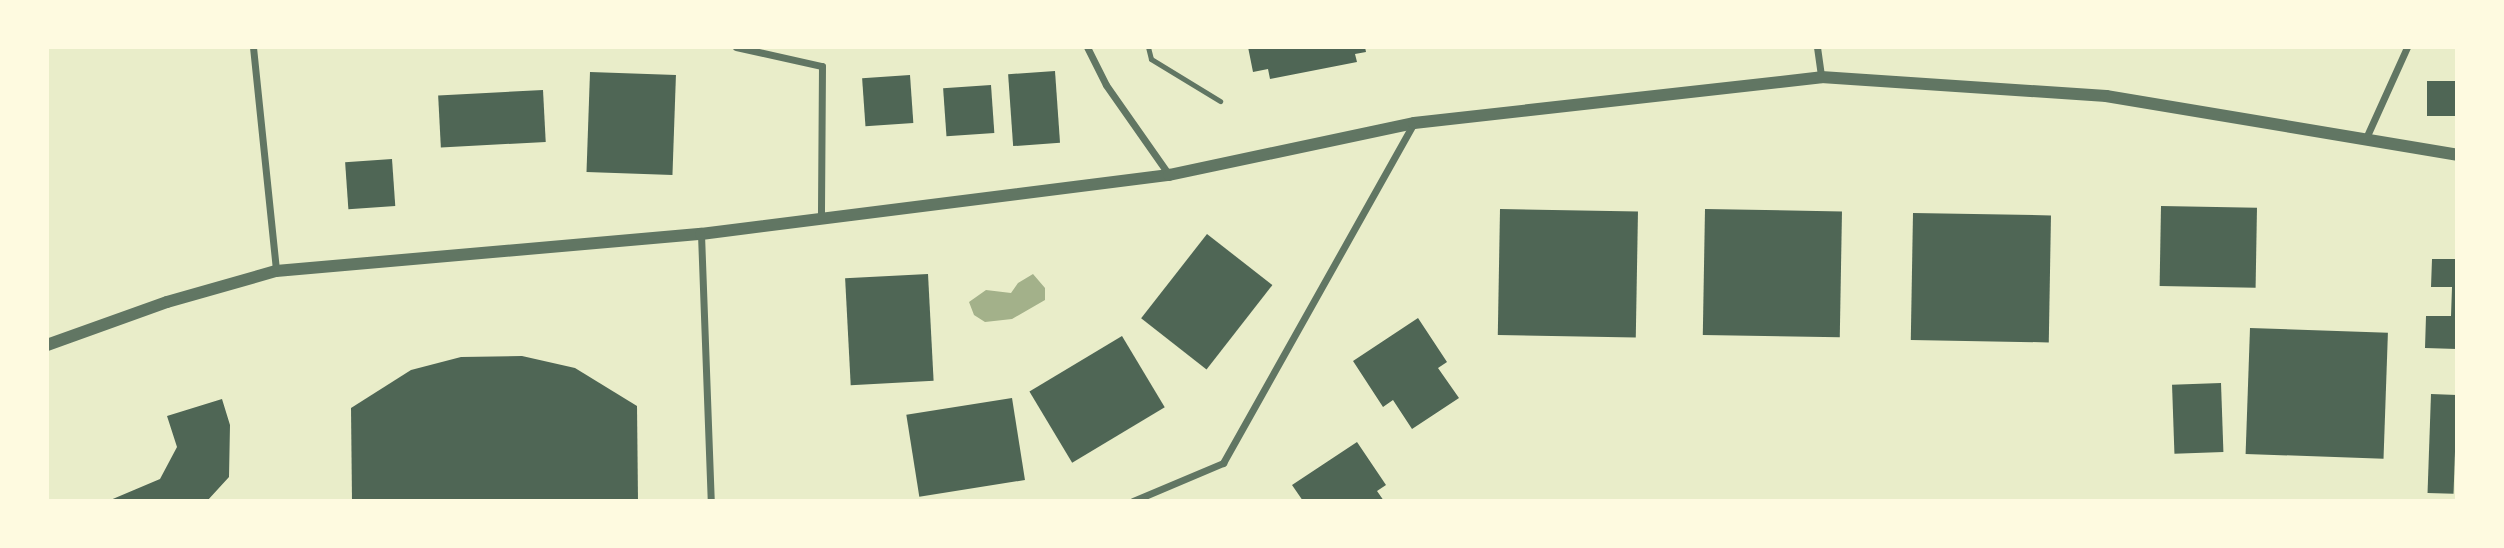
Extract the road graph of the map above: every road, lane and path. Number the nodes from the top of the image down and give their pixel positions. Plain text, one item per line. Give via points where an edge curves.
1 (253, 47) edge
2 (736, 47) edge
3 (1087, 47) edge
4 (1148, 47) edge
5 (1817, 47) edge
6 (2407, 47) edge
7 (1821, 77) junction
8 (1220, 101) dead end
9 (1413, 123) junction
10 (2366, 138) junction
11 (2457, 155) edge
12 (1169, 175) junction
13 (821, 218) junction
14 (701, 234) junction
15 (276, 271) junction
16 (47, 345) edge
17 (711, 501) edge
18 (1133, 501) edge

1 - 15 street
2 - 13 street via 822,66
3 - 12 street via 1106,85
4 - 8 lane via 1151,58
5 - 7 street
6 - 10 street
7 - 9 street
7 - 10 street via 2106,96
9 - 12 street
9 - 18 street via 1223,463
10 - 11 street
12 - 13 street
13 - 14 street
14 - 15 street
14 - 17 street
15 - 16 street via 167,302

